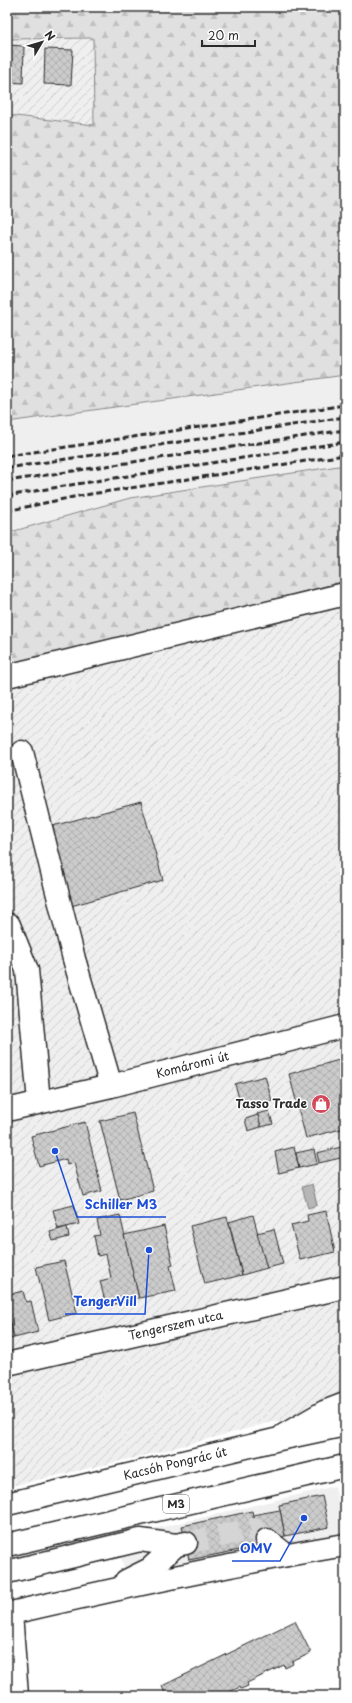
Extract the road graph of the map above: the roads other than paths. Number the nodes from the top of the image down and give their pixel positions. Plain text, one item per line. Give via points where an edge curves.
1 (345, 594) edge
2 (7, 676) edge
3 (22, 752) dead end
4 (7, 925) edge
5 (345, 1026) edge
6 (111, 1086) junction
7 (39, 1102) junction
8 (7, 1110) edge
9 (345, 1287) edge
10 (7, 1364) edge
11 (345, 1404) edge
12 (345, 1425) edge
13 (274, 1440) junction
14 (345, 1466) edge
15 (7, 1504) edge
16 (267, 1540) tunnel mouth
17 (7, 1545) edge
18 (345, 1545) edge
19 (286, 1555) junction
20 (7, 1572) edge
21 (103, 1592) junction
22 (8, 1608) edge
23 (17, 1696) edge

1 - 2 street
3 - 6 street via 74,959
4 - 7 street via 27,970
5 - 6 street, Komáromi út
6 - 7 street, Komáromi út
7 - 8 street, Komáromi út
9 - 10 street, Tengerszem utca
11 - 13 street via 324,1412
12 - 13 street, Kacsóh Pongrác út
13 - 15 street, Kacsóh Pongrác út
14 - 17 street, M3
16 - 19 street
18 - 19 street
19 - 21 street
20 - 21 street via 140,1540 181,1544 150,1569
21 - 22 street via 42,1606
22 - 23 street

